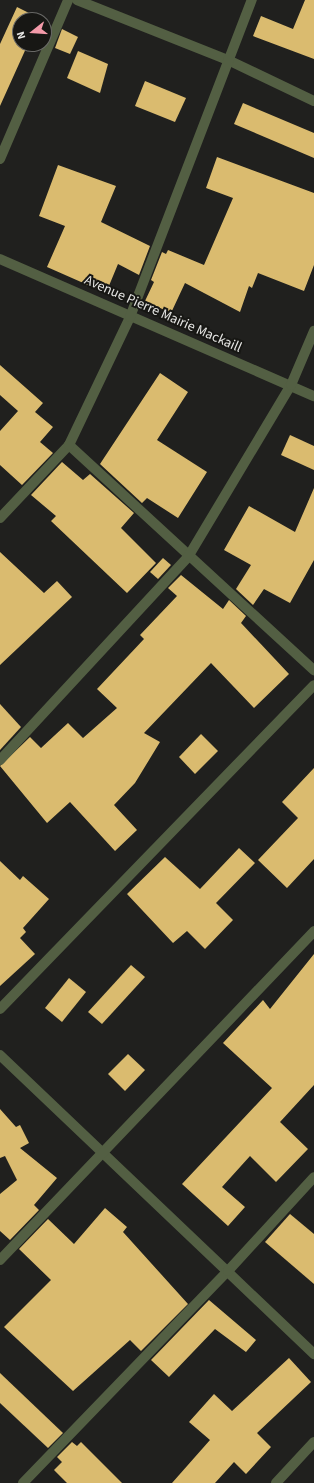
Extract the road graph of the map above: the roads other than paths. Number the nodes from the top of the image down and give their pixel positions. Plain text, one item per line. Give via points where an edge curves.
1 (68, 0) edge
2 (77, 0) edge
3 (252, 0) edge
4 (228, 60) junction
5 (314, 101) edge
6 (0, 159) edge
7 (0, 259) edge
8 (130, 317) junction
9 (314, 331) edge
10 (291, 385) junction
11 (314, 396) edge
12 (69, 445) junction
13 (0, 518) edge
14 (188, 557) junction
15 (314, 670) edge
16 (314, 685) edge
17 (0, 760) edge
18 (314, 931) edge
19 (0, 1009) edge
20 (0, 1055) edge
21 (103, 1153) junction
22 (314, 1177) edge
23 (0, 1260) edge
24 (228, 1271) junction
25 (314, 1354) edge
26 (314, 1442) edge
27 (23, 1483) edge
28 (276, 1483) edge

1 - 6 street
2 - 4 street
3 - 4 street
4 - 5 street
4 - 8 street
7 - 8 street, Avenue Pierre Mairie Mackaill via 59,282
8 - 10 street, Avenue Pierre Mairie Mackaill
8 - 12 street
9 - 10 street
10 - 11 street, Avenue Pierre Mairie Mackaill
10 - 14 street
12 - 13 street
12 - 14 street
14 - 15 street
14 - 17 street
16 - 19 street
18 - 21 street
20 - 21 street
21 - 23 street
21 - 24 street
22 - 24 street
24 - 25 street
24 - 27 street
26 - 28 street

